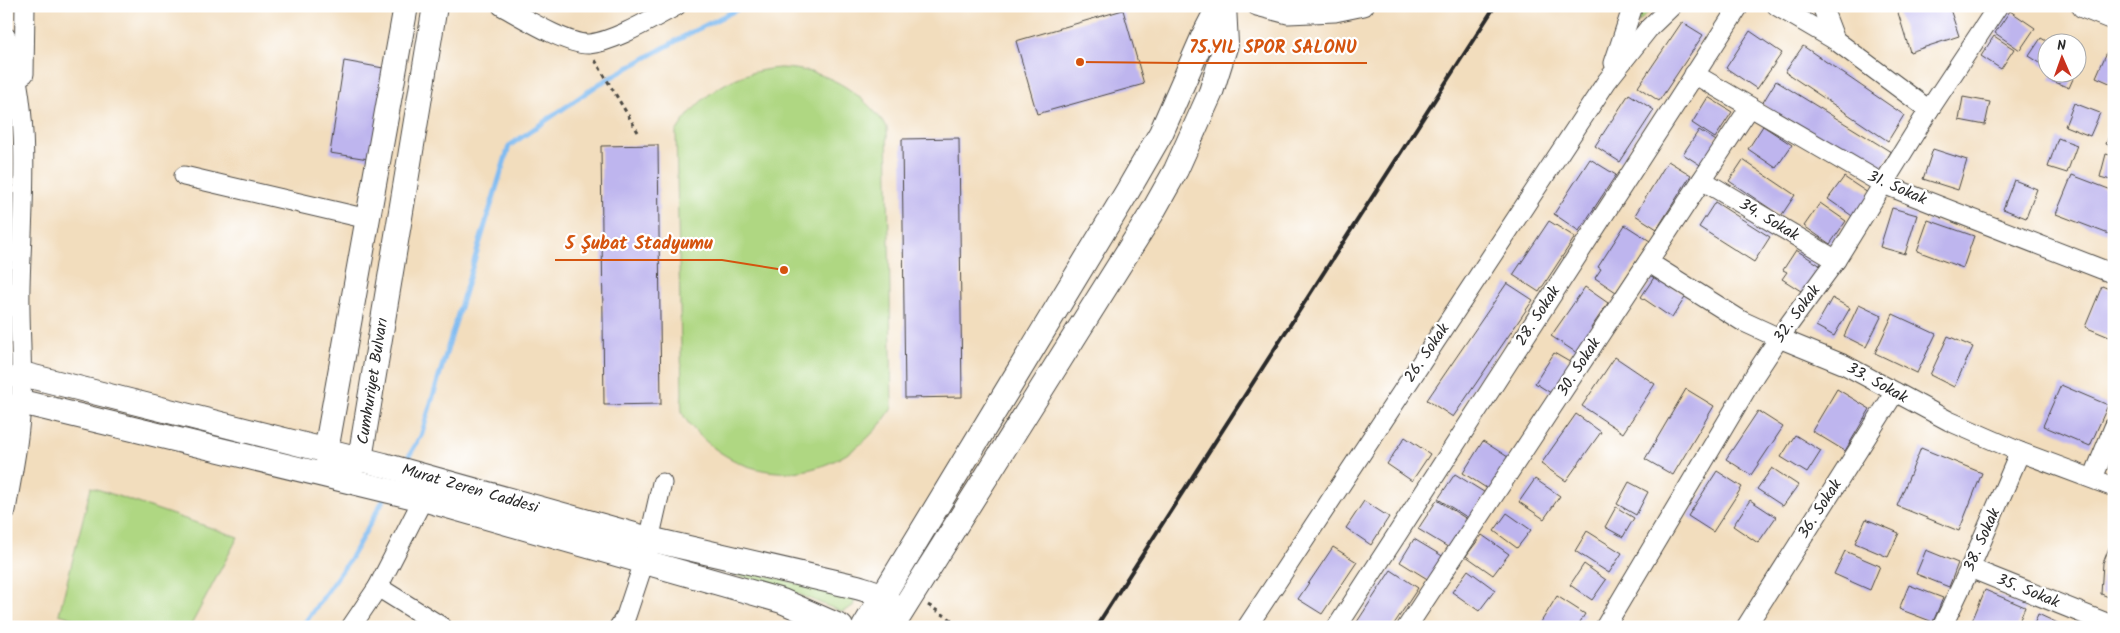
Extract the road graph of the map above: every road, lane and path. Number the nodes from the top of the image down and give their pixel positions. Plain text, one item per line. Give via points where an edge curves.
1 (25, 6) edge
2 (406, 6) edge
3 (435, 6) edge
4 (502, 6) edge
5 (676, 6) edge
6 (1219, 6) edge
7 (1224, 6) edge
8 (1257, 6) edge
9 (1364, 6) edge
10 (1633, 6) edge
11 (1672, 6) edge
12 (1739, 6) edge
13 (1777, 6) edge
14 (1822, 6) edge
15 (1998, 6) edge
16 (2084, 6) edge
17 (2114, 18) edge
18 (6, 37) edge
19 (1835, 40) junction
20 (1694, 74) junction
21 (605, 75) dead end
22 (1607, 81) junction
23 (1750, 107) junction
24 (1929, 110) junction
25 (638, 132) dead end
26 (23, 138) junction
27 (184, 176) dead end
28 (1702, 180) junction
29 (1883, 184) junction
30 (368, 219) junction
31 (1836, 260) junction
32 (1648, 262) junction
33 (2114, 274) edge
34 (1779, 338) junction
35 (22, 374) junction
36 (1895, 392) junction
37 (21, 402) junction
38 (2114, 427) edge
39 (326, 451) junction
40 (2020, 452) junction
41 (360, 459) junction
42 (333, 476) junction
43 (2092, 478) junction
44 (662, 483) dead end
45 (2114, 486) edge
46 (415, 498) junction
47 (6, 510) edge
48 (649, 539) junction
49 (644, 562) junction
50 (1970, 568) junction
51 (378, 587) junction
52 (883, 595) junction
53 (913, 596) junction
54 (2114, 626) edge
55 (351, 627) edge
56 (442, 627) edge
57 (619, 627) edge
58 (841, 627) edge
59 (864, 627) edge
60 (892, 627) edge
61 (963, 627) edge
62 (1247, 627) edge
63 (1337, 627) edge
64 (1407, 627) edge
65 (1605, 627) edge
66 (1746, 627) edge
67 (1942, 627) edge

1 - 26 street
2 - 30 main road, Cumhuriyet Bulvarı
3 - 41 main road, Cumhuriyet Bulvarı
4 - 5 street via 570,41 587,44 606,41
6 - 52 main road via 1161,133
7 - 53 main road via 1226,44 1211,92 1176,170
8 - 9 street via 1288,14 1335,12
10 - 22 street, 26. Sokak
11 - 22 street, 26. Sokak via 1649,28
12 - 20 street, 28. Sokak
13 - 19 street
14 - 19 street
15 - 24 street, 32. Sokak
16 - 17 main road
18 - 26 street via 18,84
19 - 24 street
20 - 23 street, 31. Sokak
20 - 63 street, 28. Sokak
21 - 25 path
22 - 62 street, 26. Sokak
23 - 28 street, 30. Sokak
23 - 29 street, 31. Sokak
24 - 29 street, 32. Sokak
26 - 35 street
27 - 30 street
28 - 31 street, 34. Sokak
28 - 32 street, 30. Sokak
29 - 31 street, 32. Sokak
29 - 33 street, 31. Sokak
30 - 39 main road, Cumhuriyet Bulvarı
31 - 34 street, 32. Sokak
32 - 34 street, 33. Sokak via 1742,320
32 - 64 street, 30. Sokak
34 - 36 street, 33. Sokak via 1846,365
34 - 65 street, 32. Sokak via 1729,416
35 - 37 street
35 - 39 main road, Murat Zeren Caddesi
36 - 40 street, 33. Sokak via 1949,421
36 - 66 street, 36. Sokak
37 - 42 main road, Murat Zeren Caddesi
37 - 47 street
38 - 43 street
39 - 41 main road, Murat Zeren Caddesi
39 - 42 main road, Cumhuriyet Bulvarı
40 - 43 street, 33. Sokak
40 - 50 street, 38. Sokak
41 - 42 main road, Cumhuriyet Bulvarı
41 - 48 main road, Murat Zeren Caddesi
42 - 46 main road, Murat Zeren Caddesi
43 - 45 street, 33. Sokak
44 - 48 street
46 - 49 main road, Murat Zeren Caddesi
46 - 51 street
48 - 49 street
48 - 52 main road, Murat Zeren Caddesi
49 - 57 street via 626,616
49 - 58 main road, Murat Zeren Caddesi via 782,601
50 - 54 street, 35. Sokak
50 - 67 street, 38. Sokak
51 - 55 street
51 - 56 street
52 - 59 main road
52 - 60 main road via 892,607
53 - 60 main road
53 - 61 path

